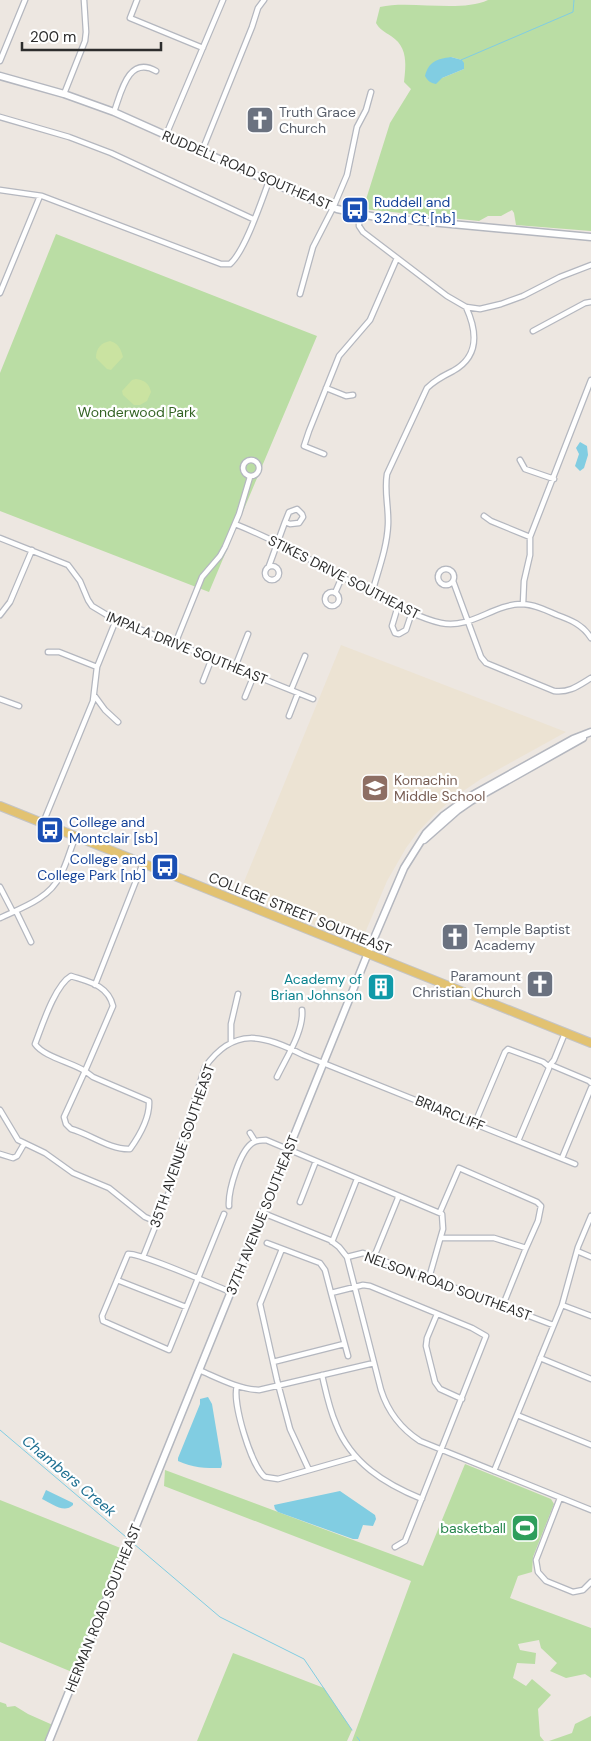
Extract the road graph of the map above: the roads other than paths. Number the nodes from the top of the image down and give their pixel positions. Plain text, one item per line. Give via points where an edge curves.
1 (25, 0) edge
2 (84, 0) edge
3 (137, 0) edge
4 (223, 0) edge
5 (264, 0) edge
6 (203, 48) junction
7 (0, 61) edge
8 (156, 71) dead end
9 (0, 76) edge
10 (371, 92) dead end
11 (64, 94) junction
12 (114, 112) junction
13 (0, 117) edge
14 (166, 135) junction
15 (202, 151) junction
16 (269, 181) junction
17 (0, 190) edge
18 (40, 196) junction
19 (333, 208) junction
20 (358, 214) junction
21 (253, 219) junction
22 (591, 237) edge
23 (397, 258) junction
24 (591, 265) edge
25 (0, 293) edge
26 (300, 294) dead end
27 (591, 302) edge
28 (466, 307) junction
29 (533, 331) dead end
30 (591, 380) edge
31 (326, 388) junction
32 (353, 395) dead end
33 (324, 454) dead end
34 (520, 460) dead end
35 (250, 477) dead end
36 (554, 479) junction
37 (484, 516) dead end
38 (285, 522) dead end
39 (235, 524) junction
40 (530, 537) junction
41 (0, 538) edge
42 (278, 543) junction
43 (32, 550) junction
44 (269, 566) dead end
45 (342, 577) junction
46 (454, 581) dead end
47 (335, 593) dead end
48 (372, 593) junction
49 (523, 604) junction
50 (398, 606) junction
51 (412, 612) junction
52 (0, 616) edge
53 (116, 620) junction
54 (469, 622) junction
55 (248, 634) dead end
56 (591, 638) edge
57 (175, 644) junction
58 (48, 652) dead end
59 (304, 656) dead end
60 (212, 658) junction
61 (98, 667) junction
62 (235, 668) junction
63 (254, 675) junction
64 (591, 678) edge
65 (203, 681) dead end
66 (291, 690) junction
67 (298, 693) junction
68 (94, 695) junction
69 (245, 697) dead end
70 (0, 698) edge
71 (313, 698) dead end
72 (19, 706) dead end
73 (289, 716) dead end
74 (118, 722) dead end
75 (591, 732) edge
76 (0, 806) edge
77 (44, 823) junction
78 (76, 836) junction
79 (143, 863) junction
80 (0, 887) edge
81 (14, 912) junction
82 (0, 918) edge
83 (31, 942) dead end
84 (367, 954) junction
85 (95, 985) junction
86 (238, 994) dead end
87 (302, 1010) dead end
88 (565, 1033) junction
89 (231, 1042) junction
90 (591, 1043) edge
91 (291, 1049) junction
92 (324, 1062) junction
93 (550, 1066) junction
94 (85, 1072) junction
95 (277, 1077) dead end
96 (591, 1083) edge
97 (591, 1088) edge
98 (0, 1110) edge
99 (475, 1123) junction
100 (250, 1133) dead end
101 (518, 1140) junction
102 (255, 1141) junction
103 (24, 1144) junction
104 (288, 1150) junction
105 (0, 1154) edge
106 (562, 1158) junction
107 (316, 1161) junction
108 (576, 1164) dead end
109 (357, 1179) junction
110 (397, 1195) junction
111 (300, 1202) dead end
112 (229, 1206) dead end
113 (440, 1212) junction
114 (263, 1213) junction
115 (224, 1214) dead end
116 (591, 1216) edge
117 (157, 1222) junction
118 (441, 1238) junction
119 (332, 1242) junction
120 (267, 1243) dead end
121 (282, 1248) junction
122 (526, 1248) junction
123 (578, 1249) junction
124 (143, 1257) junction
125 (347, 1257) junction
126 (374, 1257) junction
127 (591, 1257) edge
128 (429, 1278) junction
129 (198, 1279) junction
130 (117, 1280) junction
131 (355, 1288) junction
132 (231, 1292) junction
133 (331, 1293) junction
134 (562, 1305) junction
135 (503, 1306) junction
136 (186, 1307) junction
137 (437, 1314) junction
138 (591, 1316) edge
139 (554, 1325) junction
140 (344, 1344) junction
141 (348, 1356) dead end
142 (540, 1358) junction
143 (273, 1362) junction
144 (374, 1363) junction
145 (199, 1370) junction
146 (322, 1375) junction
147 (591, 1379) edge
148 (278, 1384) junction
149 (237, 1386) junction
150 (462, 1399) junction
151 (517, 1415) junction
152 (591, 1445) edge
153 (442, 1450) junction
154 (355, 1457) junction
155 (309, 1470) junction
156 (494, 1471) junction
157 (157, 1476) joint
158 (560, 1498) junction
159 (422, 1499) junction
160 (591, 1510) edge
161 (395, 1547) dead end
162 (591, 1582) edge
163 (49, 1741) edge

1 - 7 street
2 - 11 street via 85,41
3 - 6 street via 130,18
4 - 6 street
5 - 15 street
6 - 14 street
8 - 12 street via 146,66 132,71
9 - 11 street, RUDDELL ROAD SOUTHEAST
10 - 19 street via 357,127 347,175
11 - 12 street, RUDDELL ROAD SOUTHEAST
12 - 14 street, RUDDELL ROAD SOUTHEAST
13 - 21 street via 111,153
14 - 15 street, RUDDELL ROAD SOUTHEAST
15 - 16 street, RUDDELL ROAD SOUTHEAST
16 - 19 street, RUDDELL ROAD SOUTHEAST
16 - 21 street
17 - 18 street
18 - 21 street via 221,264 230,264 236,258
18 - 25 street
19 - 20 street, RUDDELL ROAD SOUTHEAST
19 - 26 street via 313,247
20 - 22 street, RUDDELL ROAD SOUTHEAST
20 - 23 street via 360,229
23 - 28 street
23 - 31 street via 370,320 341,352
24 - 28 street via 501,304 480,309
27 - 29 street
28 - 48 street via 475,334 473,346 462,364 433,381 428,388 387,474 387,538
30 - 36 street
31 - 32 street via 346,396
31 - 33 street via 304,446
34 - 36 street via 525,469
35 - 39 street
36 - 40 street
37 - 40 street
38 - 42 street
39 - 42 street, STIKES DRIVE SOUTHEAST
39 - 57 street via 220,556 202,577
40 - 49 street
41 - 43 street, IMPALA DRIVE SOUTHEAST
42 - 44 street
42 - 45 street, STIKES DRIVE SOUTHEAST
43 - 52 street via 10,602
43 - 53 street, IMPALA DRIVE SOUTHEAST via 68,565 92,606
45 - 47 street
45 - 48 street, STIKES DRIVE SOUTHEAST
46 - 54 street
48 - 50 street, STIKES DRIVE SOUTHEAST
49 - 54 street, STIKES DRIVE SOUTHEAST via 500,608
49 - 56 street, STIKES DRIVE SOUTHEAST via 569,619 581,626
50 - 51 street, STIKES DRIVE SOUTHEAST
50 - 51 street via 392,626 395,633 406,630
51 - 54 street, STIKES DRIVE SOUTHEAST via 442,623
53 - 57 street, IMPALA DRIVE SOUTHEAST
53 - 61 street
54 - 64 street via 481,658 489,665 554,691 564,692
55 - 62 street
57 - 60 street, IMPALA DRIVE SOUTHEAST
58 - 61 street via 59,652
59 - 66 street
60 - 62 street, IMPALA DRIVE SOUTHEAST
60 - 65 street
61 - 68 street
62 - 63 street, IMPALA DRIVE SOUTHEAST
63 - 66 street, IMPALA DRIVE SOUTHEAST
63 - 69 street
66 - 67 street, IMPALA DRIVE SOUTHEAST
67 - 71 street, IMPALA DRIVE SOUTHEAST
67 - 73 street
68 - 74 street
68 - 77 street
70 - 72 street
75 - 84 street, 37TH AVENUE SOUTHEAST via 472,801 420,844 394,887
76 - 77 main road, COLLEGE STREET SOUTHEAST
77 - 78 main road, COLLEGE STREET SOUTHEAST
78 - 79 main road, COLLEGE STREET SOUTHEAST
78 - 81 street via 55,885 40,899
79 - 84 main road, COLLEGE STREET SOUTHEAST
79 - 85 street
80 - 81 street
81 - 82 street
81 - 83 street
84 - 88 main road, COLLEGE STREET SOUTHEAST
84 - 92 street, 37TH AVENUE SOUTHEAST
85 - 94 street via 111,997 113,1006
85 - 94 street via 71,976 66,979 55,996 35,1044 39,1050
86 - 89 street via 230,1024
87 - 91 street via 303,1018
88 - 90 main road, COLLEGE STREET SOUTHEAST
88 - 93 street
89 - 91 street, BRIARCLIFF via 262,1038
89 - 117 street, 35TH AVENUE SOUTHEAST via 205,1067 177,1156 171,1187
91 - 92 street, BRIARCLIFF
91 - 95 street
92 - 99 street, BRIARCLIFF
92 - 104 street, 37TH AVENUE SOUTHEAST
93 - 96 street
93 - 99 street via 508,1049 504,1052
93 - 101 street
94 - 94 street via 64,1117 66,1124 116,1147 130,1149 145,1122 149,1101
97 - 106 street
98 - 103 street via 18,1140
99 - 101 street, BRIARCLIFF
100 - 102 street
101 - 106 street, BRIARCLIFF
102 - 104 street via 266,1140
102 - 112 street via 243,1154 229,1191
103 - 105 street via 13,1158
103 - 117 street via 45,1153 73,1173 109,1188
104 - 107 street
104 - 114 street, 37TH AVENUE SOUTHEAST
106 - 108 street, BRIARCLIFF
107 - 109 street
107 - 111 street
109 - 110 street
109 - 119 street
110 - 113 street
110 - 126 street
113 - 118 street via 443,1220
113 - 122 street via 459,1168 479,1175 541,1206
114 - 119 street, NELSON ROAD SOUTHEAST
114 - 132 street, 37TH AVENUE SOUTHEAST
115 - 129 street
116 - 123 street
117 - 124 street, 35TH AVENUE SOUTHEAST
118 - 122 street via 494,1238
118 - 128 street
119 - 125 street, NELSON ROAD SOUTHEAST
120 - 121 street
121 - 133 street via 320,1264 325,1270
121 - 143 street via 260,1304
122 - 135 street
123 - 127 street
123 - 134 street
124 - 129 street
124 - 130 street via 128,1254
125 - 126 street, NELSON ROAD SOUTHEAST via 363,1253
125 - 131 street
126 - 128 street, NELSON ROAD SOUTHEAST
128 - 135 street, NELSON ROAD SOUTHEAST
129 - 132 street
129 - 136 street
130 - 136 street
130 - 136 street via 102,1316 103,1321 169,1350
131 - 133 street
131 - 137 street via 370,1286
131 - 144 street
132 - 145 street, 37TH AVENUE SOUTHEAST
133 - 140 street
134 - 138 street
134 - 139 street
135 - 139 street, NELSON ROAD SOUTHEAST
137 - 150 street via 426,1346 435,1382 440,1389
137 - 150 street via 486,1336
139 - 142 street
140 - 141 street
140 - 143 street
142 - 147 street
142 - 151 street
143 - 148 street
144 - 146 street
144 - 153 street via 384,1400 394,1419 415,1438
145 - 149 street
145 - 157 street, 37TH AVENUE SOUTHEAST
146 - 148 street
146 - 154 street via 336,1426
148 - 149 street via 259,1390
148 - 155 street via 290,1429
149 - 155 street via 236,1398 245,1435 261,1473 278,1479
150 - 153 street
151 - 152 street
151 - 156 street
153 - 156 street
153 - 159 street
154 - 155 street
154 - 159 street via 384,1481
156 - 158 street
157 - 163 street, HERMAN ROAD SOUTHEAST
158 - 160 street
158 - 162 street via 536,1560 538,1572 546,1581 573,1592 583,1590
159 - 161 street via 405,1541

